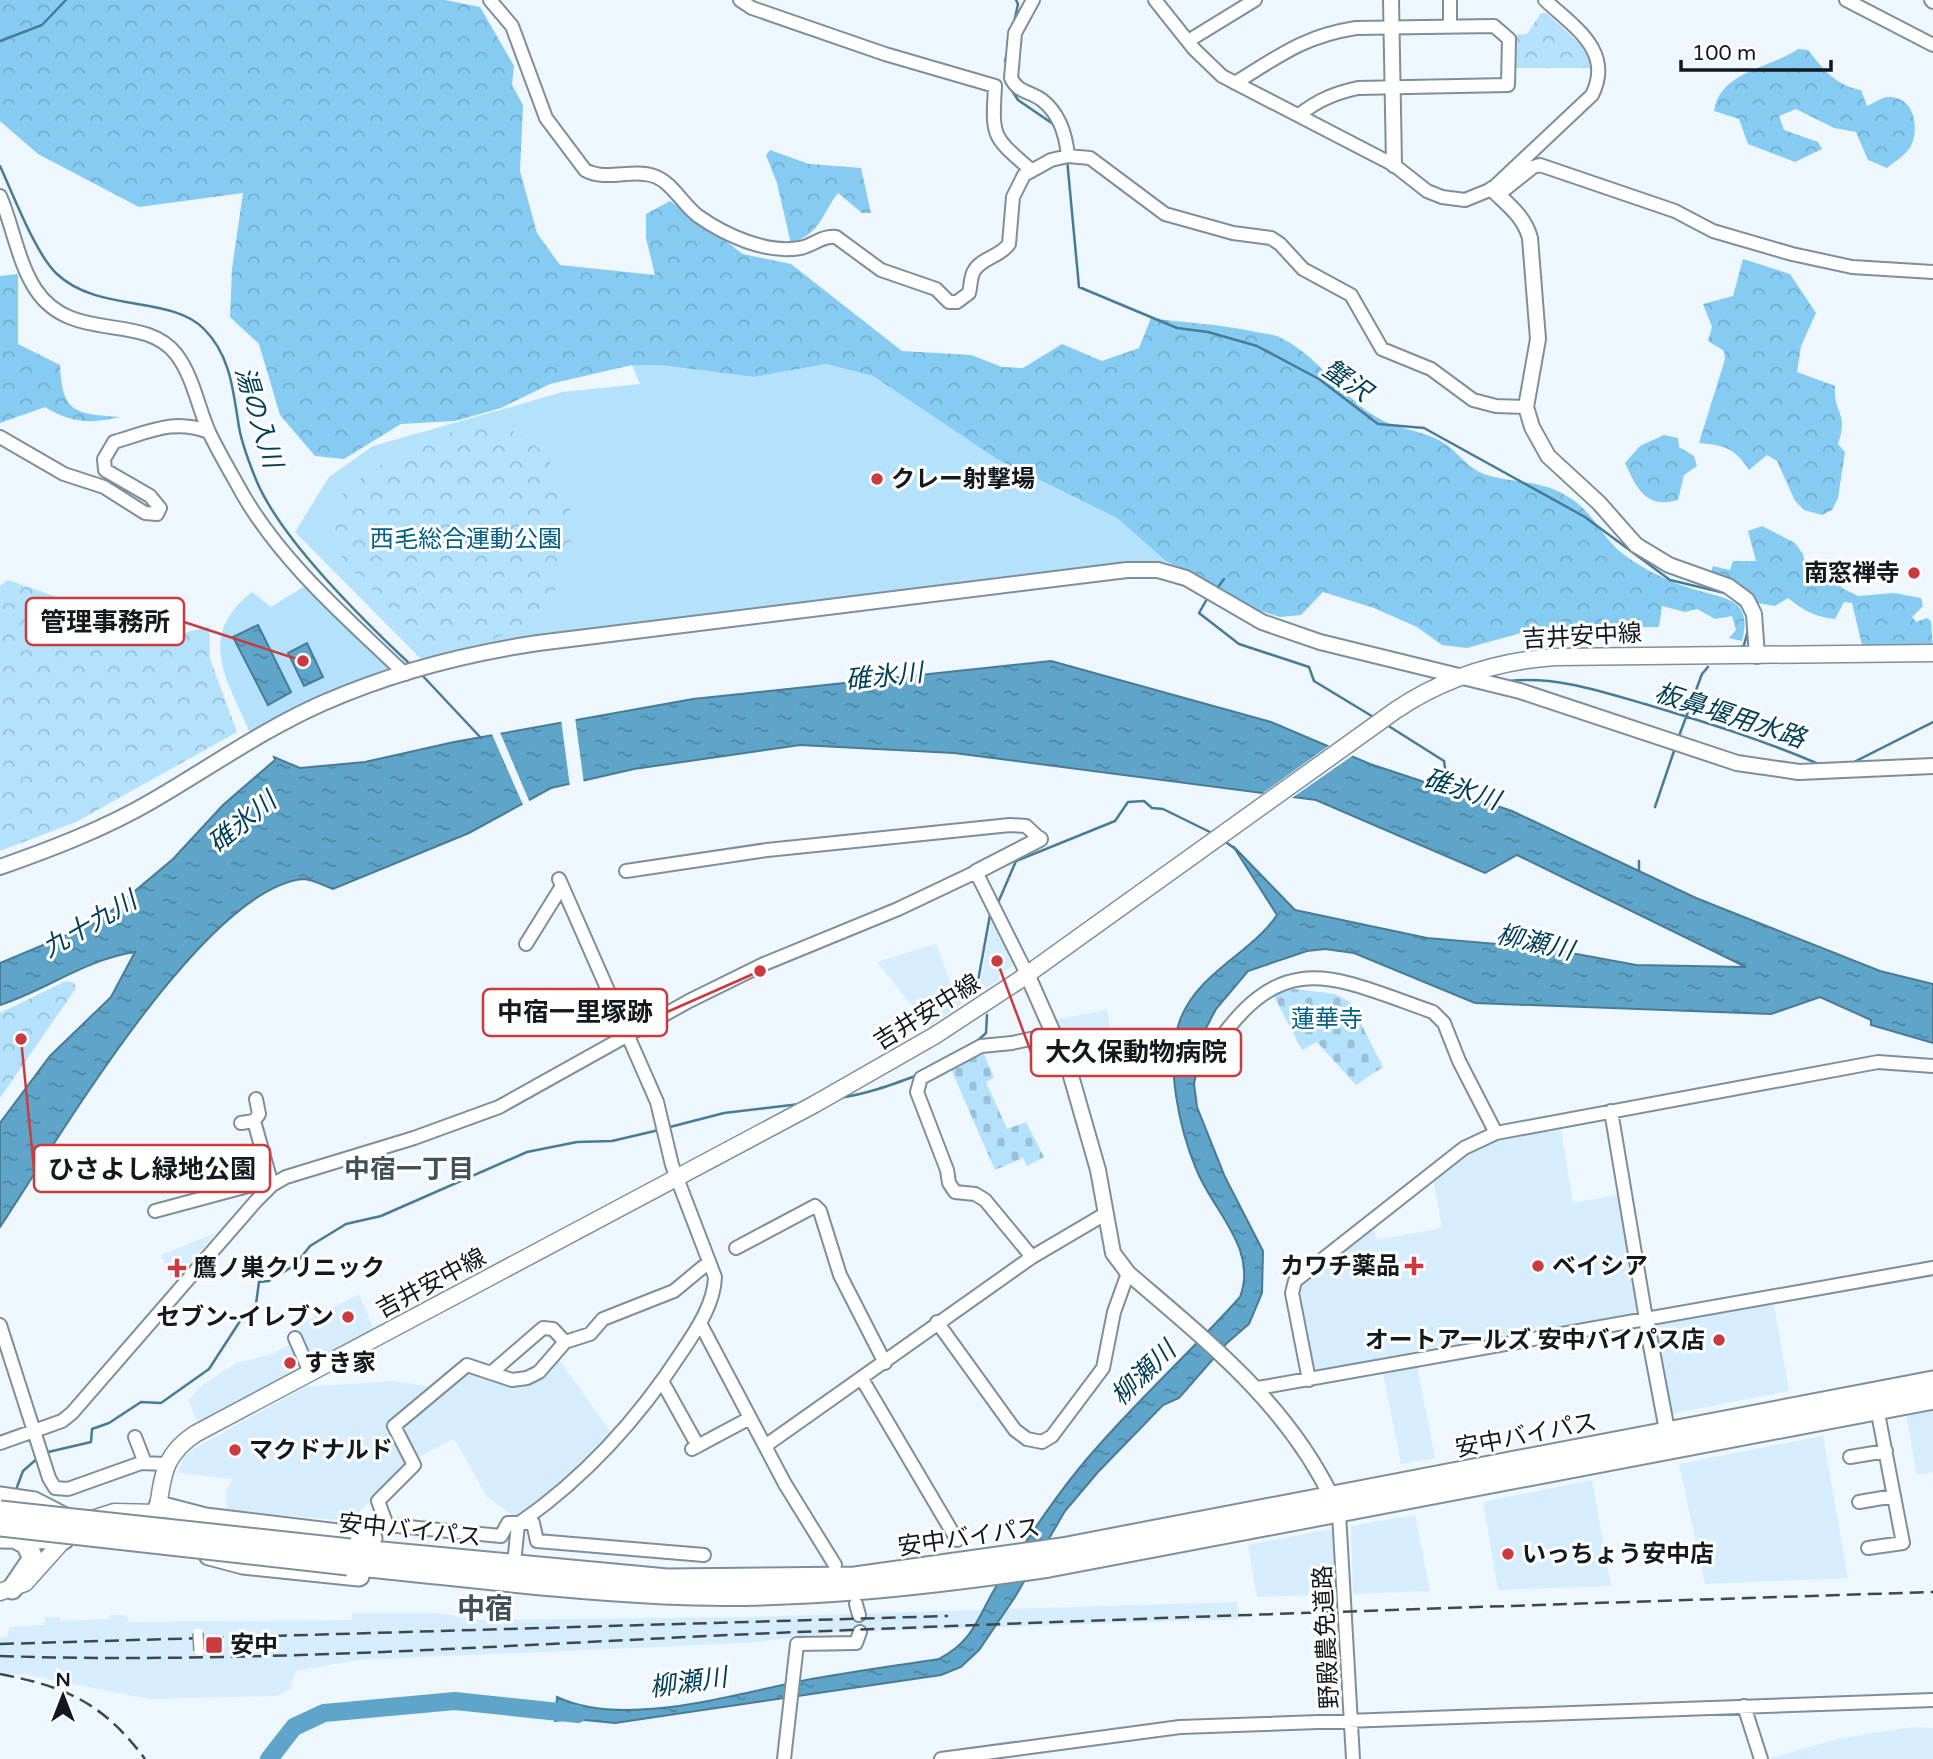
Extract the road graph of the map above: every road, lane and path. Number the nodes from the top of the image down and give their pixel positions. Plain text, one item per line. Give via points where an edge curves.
1 (490, 0) edge
2 (740, 0) edge
3 (1033, 0) edge
4 (1156, 0) edge
5 (1255, 0) edge
6 (1391, 0) edge
7 (1450, 0) edge
8 (1545, 0) edge
9 (1846, 0) edge
10 (1392, 27) junction
11 (1450, 27) junction
12 (1188, 41) junction
13 (1933, 45) edge
14 (1235, 83) junction
15 (1392, 86) junction
16 (1300, 115) junction
17 (1068, 156) junction
18 (1394, 165) junction
19 (1031, 170) junction
20 (1495, 192) junction
21 (0, 196) edge
22 (1933, 272) edge
23 (1526, 407) junction
24 (209, 432) junction
25 (0, 437) edge
26 (1933, 653) edge
27 (1757, 656) junction
28 (413, 671) junction
29 (1454, 677) junction
30 (1933, 766) edge
31 (1040, 839) joint
32 (0, 867) edge
33 (626, 870) dead end
34 (976, 872) junction
35 (526, 944) dead end
36 (1027, 974) junction
37 (1053, 1034) junction
38 (626, 1036) junction
39 (1933, 1066) edge
40 (1069, 1069) junction
41 (256, 1099) dead end
42 (1611, 1111) junction
43 (1496, 1133) junction
44 (677, 1177) junction
45 (272, 1185) junction
46 (155, 1210) dead end
47 (1105, 1214) junction
48 (736, 1248) dead end
49 (1032, 1257) junction
50 (709, 1262) junction
51 (1933, 1268) edge
52 (1128, 1273) junction
53 (1646, 1319) junction
54 (937, 1322) junction
55 (700, 1323) junction
56 (0, 1325) edge
57 (295, 1338) dead end
58 (565, 1342) junction
59 (885, 1363) junction
60 (492, 1372) junction
61 (310, 1373) junction
62 (862, 1379) junction
63 (1309, 1380) junction
64 (1933, 1381) edge
65 (663, 1383) junction
66 (1258, 1388) junction
67 (1933, 1399) edge
68 (1875, 1401) junction
69 (750, 1418) junction
70 (35, 1432) junction
71 (135, 1437) dead end
72 (1669, 1441) junction
73 (0, 1443) edge
74 (765, 1446) junction
75 (1886, 1451) junction
76 (1850, 1457) dead end
77 (145, 1464) junction
78 (166, 1465) junction
79 (1894, 1496) junction
80 (0, 1497) edge
81 (1859, 1502) dead end
82 (1335, 1505) junction
83 (158, 1510) junction
84 (0, 1511) edge
85 (518, 1524) junction
86 (0, 1526) edge
87 (271, 1527) junction
88 (68, 1531) junction
89 (9, 1539) edge
90 (957, 1540) dead end
91 (143, 1548) dead end
92 (1868, 1548) dead end
93 (515, 1554) junction
94 (704, 1555) dead end
95 (349, 1557) junction
96 (835, 1565) dead end
97 (270, 1566) junction
98 (724, 1580) junction
99 (6, 1590) edge
100 (667, 1594) junction
101 (860, 1632) dead end
102 (198, 1633) dead end
103 (199, 1651) dead end
104 (1933, 1700) edge
105 (1744, 1706) junction
106 (1351, 1720) junction
107 (784, 1759) edge
108 (941, 1759) edge
109 (1353, 1759) edge
110 (1761, 1759) edge

1 - 19 street via 512,26 546,118 585,170 594,175 658,177 698,216 744,240 795,248 836,237 881,270 936,289 949,302 957,302 969,293 977,267 1009,244 1013,197
2 - 19 street via 829,35 995,86 993,127 1003,145
3 - 17 street via 1015,33 1011,78 1020,91 1042,100 1056,114
4 - 12 street
5 - 12 street
6 - 10 street
7 - 11 street
8 - 20 street via 1596,48 1597,86
9 - 13 street
10 - 11 street
10 - 14 street via 1312,37
10 - 15 street
11 - 15 street via 1494,26 1509,39 1508,85
12 - 14 street via 1209,65
14 - 16 street
15 - 16 street via 1334,93
15 - 18 street
16 - 18 street
17 - 19 street
17 - 23 street via 1090,158 1174,218 1272,239 1303,269 1351,295 1382,349 1431,369 1473,400
18 - 20 street via 1442,197 1465,200
20 - 22 street via 1540,165 1675,211 1713,232 1792,254 1852,267
20 - 23 street via 1517,212 1530,238 1538,339
21 - 24 street via 28,276 41,297 74,320 162,341 178,357
23 - 27 street via 1548,456 1636,545 1669,565 1728,586 1748,600 1754,614
24 - 25 street via 190,425 167,426 114,442 104,459 105,470 150,496 160,508 157,514 145,513 104,487 64,474
24 - 28 street via 279,548
26 - 27 main road, 吉井安中線
27 - 29 main road, 吉井安中線 via 1555,656
28 - 29 street via 538,643 1145,569 1193,581 1276,628
28 - 32 street via 321,704 248,741 150,802 86,834
29 - 30 street via 1520,691 1774,770
29 - 36 main road, 吉井安中線 via 1402,706
31 - 33 street via 1026,826 1010,825
31 - 34 street
34 - 36 street
34 - 38 street via 764,964
35 - 38 street via 561,883
36 - 37 street
36 - 44 main road, 吉井安中線 via 877,1070
37 - 40 street
37 - 49 street via 981,1046 921,1078 917,1092 955,1192 985,1200
38 - 44 street via 657,1102
38 - 45 street via 482,1114
39 - 42 street via 1878,1062
40 - 43 street via 1168,1051 1211,1052 1238,1014 1267,989 1301,978 1325,977 1433,1013 1444,1023
40 - 47 street via 1098,1170
41 - 45 street via 259,1114 248,1122
42 - 43 street
42 - 53 street
43 - 63 street via 1464,1148 1295,1281 1292,1293
44 - 50 street
44 - 61 main road, 吉井安中線
45 - 46 street via 248,1186
45 - 70 street via 72,1413
47 - 49 street
47 - 52 street via 1113,1253
48 - 59 street via 815,1206 839,1275
49 - 54 street
50 - 55 street via 715,1285
50 - 58 street via 674,1291 604,1319 590,1334
51 - 53 street
52 - 54 street via 1103,1368 1052,1436 1042,1442 1015,1430
52 - 66 street
53 - 63 street
53 - 72 street
54 - 59 street
55 - 65 street
55 - 69 street
56 - 70 street
57 - 61 street
58 - 60 street via 539,1372 527,1378 512,1380
58 - 60 street via 553,1329 543,1328
59 - 62 street
60 - 85 street via 467,1366 394,1426 414,1465 378,1501 387,1525 501,1536 508,1523
61 - 78 main road, 吉井安中線 via 195,1434
62 - 74 street
62 - 90 street
63 - 66 street
64 - 68 highway, 安中バイパス
65 - 69 street via 694,1448
65 - 85 street via 614,1441
66 - 82 street via 1319,1471
67 - 68 highway, 安中バイパス
68 - 72 highway, 安中バイパス
68 - 75 street
69 - 74 street
70 - 73 street
70 - 77 street via 49,1478 58,1490
71 - 77 street
72 - 82 highway, 安中バイパス
74 - 96 street
75 - 76 street
75 - 79 street
77 - 78 street
78 - 83 main road
79 - 81 street
79 - 92 street via 1903,1543
80 - 88 highway via 34,1502
82 - 98 highway, 安中バイパス via 1008,1558 855,1577
82 - 100 highway, 安中バイパス via 997,1575 857,1591
82 - 106 street, 野殿農免道路
83 - 87 highway
83 - 88 main road via 136,1501 107,1502 89,1509
83 - 91 street
83 - 97 highway via 208,1555
84 - 95 highway, 安中バイパス, bridge
85 - 93 street
85 - 94 street via 533,1523 537,1541
86 - 95 highway, 安中バイパス, bridge
87 - 93 highway
87 - 97 highway
88 - 89 highway
88 - 99 main road via 35,1573
89 - 99 highway via 26,1544 33,1558
93 - 98 highway
95 - 98 highway, 安中バイパス
95 - 100 highway, 安中バイパス
97 - 100 highway via 564,1596
101 - 107 street via 856,1643 797,1644
102 - 103 street, bridge
104 - 105 street
105 - 106 street
105 - 110 street
106 - 108 street via 1181,1727
106 - 109 street, 野殿農免道路

